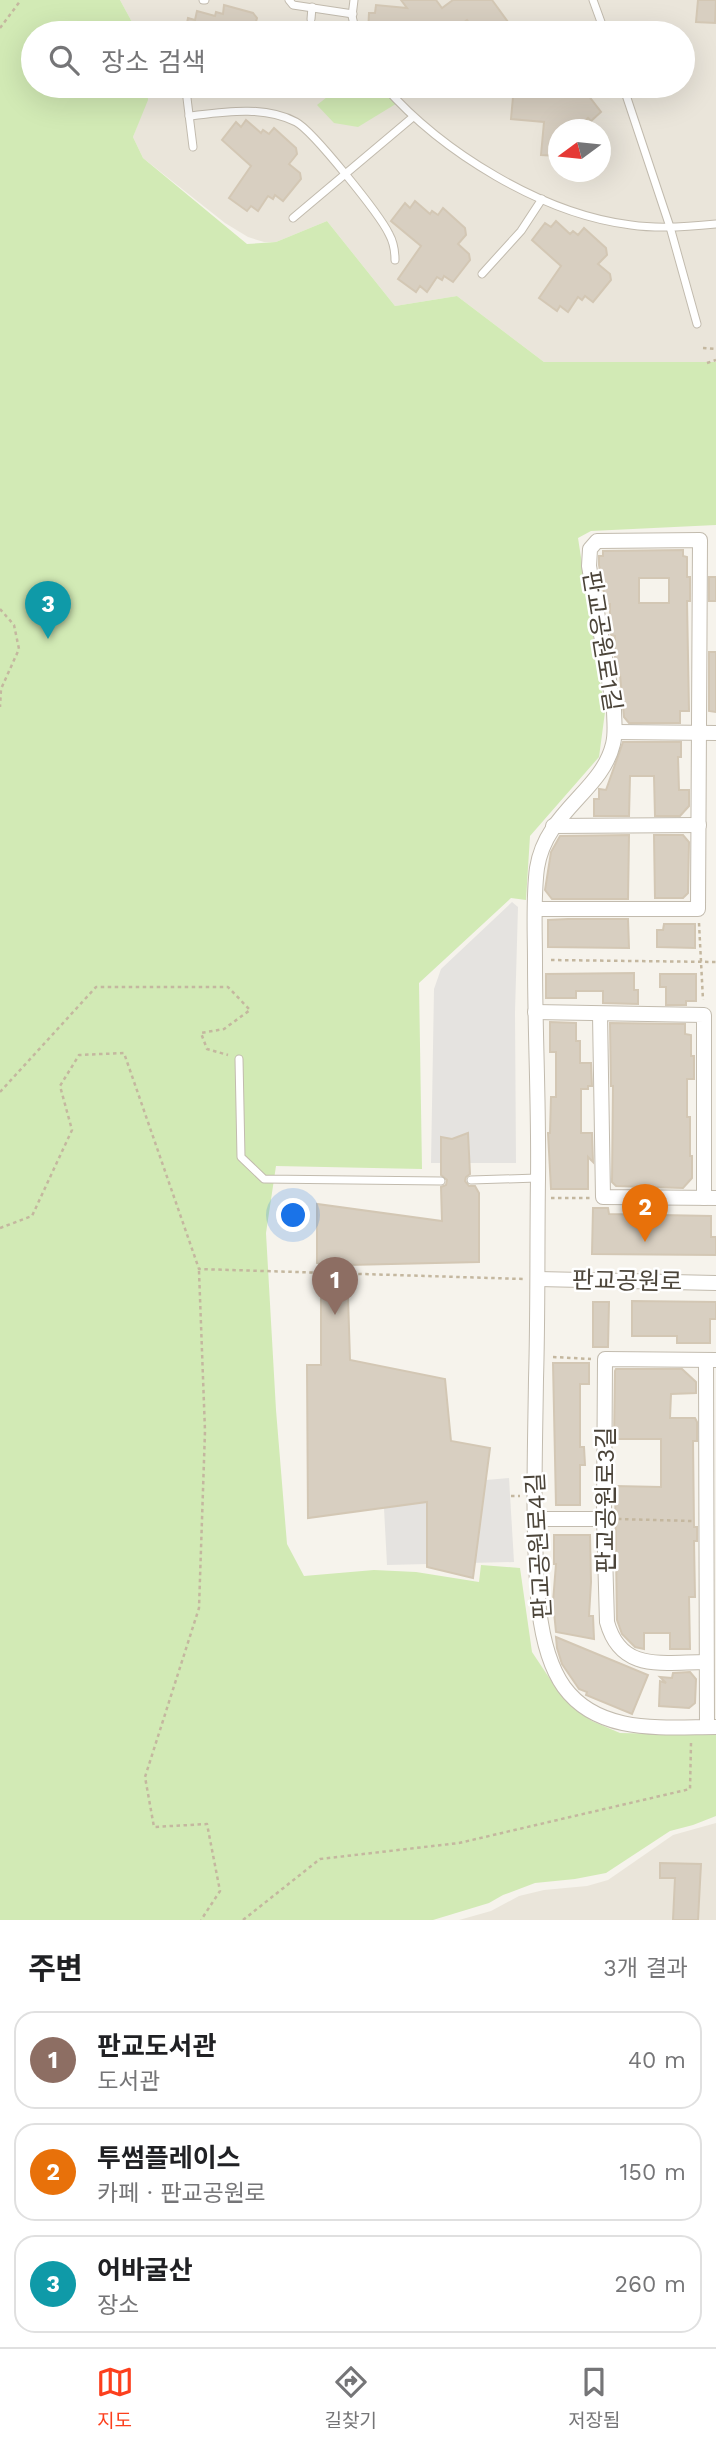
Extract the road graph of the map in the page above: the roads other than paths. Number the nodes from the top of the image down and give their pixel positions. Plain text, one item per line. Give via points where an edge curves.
1 (289, 0) edge
2 (354, 0) edge
3 (593, 0) edge
4 (312, 7) junction
5 (353, 14) junction
6 (311, 19) dead end
7 (354, 21) edge
8 (601, 21) edge
9 (187, 98) edge
10 (395, 98) edge
11 (627, 98) edge
12 (189, 116) junction
13 (413, 117) junction
14 (192, 147) dead end
15 (344, 175) junction
16 (542, 200) junction
17 (293, 218) dead end
18 (716, 224) edge
19 (670, 227) junction
20 (395, 260) dead end
21 (482, 274) dead end
22 (697, 324) dead end
23 (615, 732) junction
24 (700, 733) junction
25 (716, 733) edge
26 (699, 825) junction
27 (553, 826) junction
28 (535, 909) junction
29 (535, 1012) junction
30 (600, 1014) junction
31 (239, 1059) road end
32 (538, 1178) junction
33 (471, 1180) dead end
34 (441, 1181) dead end
35 (710, 1198) edge
36 (538, 1279) junction
37 (716, 1283) edge
38 (711, 1360) edge
39 (534, 1519) junction
40 (604, 1519) junction
41 (706, 1661) junction
42 (711, 1727) edge

1 - 4 lane via 293,5
2 - 5 lane
3 - 8 lane
4 - 5 lane
4 - 6 lane
5 - 7 lane
9 - 12 lane
10 - 13 lane
11 - 19 lane
12 - 14 lane
12 - 15 lane via 255,112 296,122
13 - 15 lane
13 - 16 lane via 475,163
15 - 17 lane
15 - 20 lane via 383,222 395,248
16 - 19 lane via 618,223
16 - 21 lane via 521,232
18 - 19 lane
19 - 22 lane
23 - 24 street
23 - 24 street, 판교공원로1길 via 590,549 597,541 700,540
23 - 27 street, 판교공원로1길 via 598,774
24 - 25 street
24 - 26 street
26 - 27 street
26 - 28 street via 698,909
27 - 28 street, 판교공원로1길 via 538,866
28 - 29 street, 판교공원로1길
29 - 30 street
29 - 32 street, 판교공원로1길
30 - 35 street via 704,1015
30 - 35 street via 603,1197
31 - 34 lane via 240,1157 264,1179
32 - 33 lane
32 - 36 street, 판교공원로1길
36 - 37 street, 판교공원로
36 - 39 street, 판교공원로4길
38 - 40 street, 판교공원로3길 via 605,1359
38 - 41 street
39 - 40 street
39 - 42 street, 판교공원로4길 via 541,1622 563,1685 586,1708 609,1721
40 - 41 street, 판교공원로3길 via 607,1622 617,1646 626,1654 652,1662
41 - 42 street

